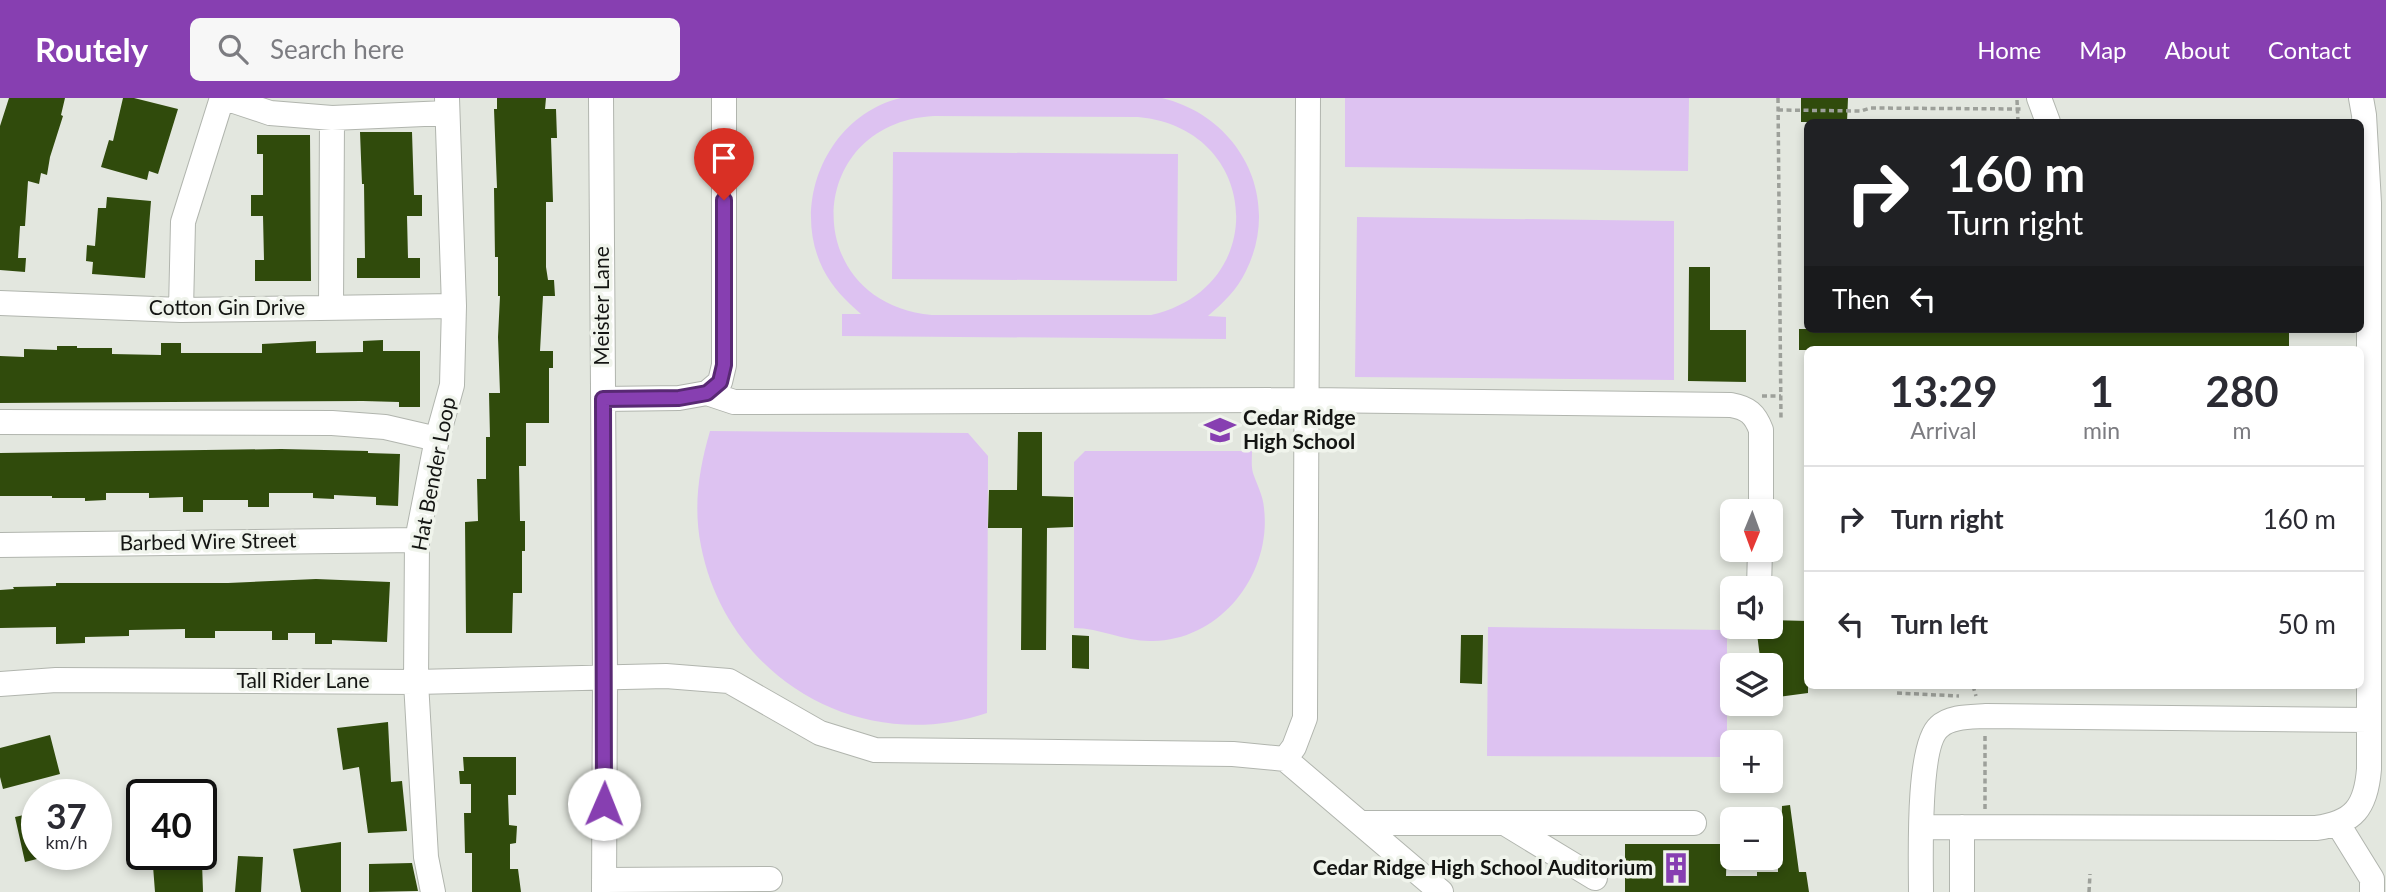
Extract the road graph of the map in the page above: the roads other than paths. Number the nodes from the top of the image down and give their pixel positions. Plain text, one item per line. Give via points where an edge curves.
1 (223, 98) edge
2 (601, 98) edge
3 (724, 98) edge
4 (1308, 98) edge
5 (2361, 98) edge
6 (447, 106) edge
7 (332, 118) junction
8 (2362, 119) edge
9 (2364, 162) edge
10 (0, 303) edge
11 (454, 306) junction
12 (331, 307) junction
13 (181, 310) junction
14 (707, 393) junction
15 (603, 399) junction
16 (1307, 400) junction
17 (0, 422) edge
18 (437, 439) junction
19 (1760, 499) edge
20 (417, 540) junction
21 (0, 545) edge
22 (605, 677) junction
23 (416, 681) junction
24 (0, 684) edge
25 (2368, 720) junction
26 (1285, 759) junction
27 (1361, 823) junction
28 (1505, 823) junction
29 (1694, 823) dead end
30 (2338, 824) junction
31 (1922, 827) junction
32 (1962, 827) junction
33 (1595, 878) dead end
34 (770, 879) dead end
35 (604, 886) edge
36 (433, 892) edge
37 (1441, 892) edge
38 (1921, 892) edge
39 (1962, 892) edge
40 (2372, 892) edge

1 - 7 street via 270,113
1 - 13 street via 183,222
2 - 15 street, Meister Lane
3 - 14 street via 724,365 720,382
4 - 16 street
5 - 8 street
6 - 7 street
6 - 11 street, Hat Bender Loop
7 - 12 street
9 - 25 street via 2369,203
10 - 13 street, Cotton Gin Drive
11 - 12 street, Cotton Gin Drive
11 - 18 street, Hat Bender Loop via 452,385
12 - 13 street, Cotton Gin Drive
14 - 15 street
14 - 16 street via 734,402
15 - 22 street, Meister Lane
16 - 19 street via 1720,404 1745,408 1761,430
16 - 26 street via 1305,718
17 - 18 street via 332,423 385,426
18 - 20 street, Hat Bender Loop
20 - 21 street, Barbed Wire Street
20 - 23 street, Hat Bender Loop
22 - 23 street, Tall Rider Lane
22 - 26 street, Tall Rider Lane via 729,681 820,733 875,750 1233,754
22 - 35 street, Meister Lane
23 - 24 street, Tall Rider Lane via 55,680
23 - 36 street, Hat Bender Loop via 426,857
25 - 30 street via 2369,769 2363,802
25 - 31 street via 1986,716 1954,720 1938,727 1929,743
26 - 27 street
27 - 28 street
27 - 37 street
28 - 29 street
28 - 33 street
30 - 32 street via 2316,828
30 - 40 street via 2372,879
31 - 32 street
31 - 38 street
32 - 39 street
34 - 35 street

